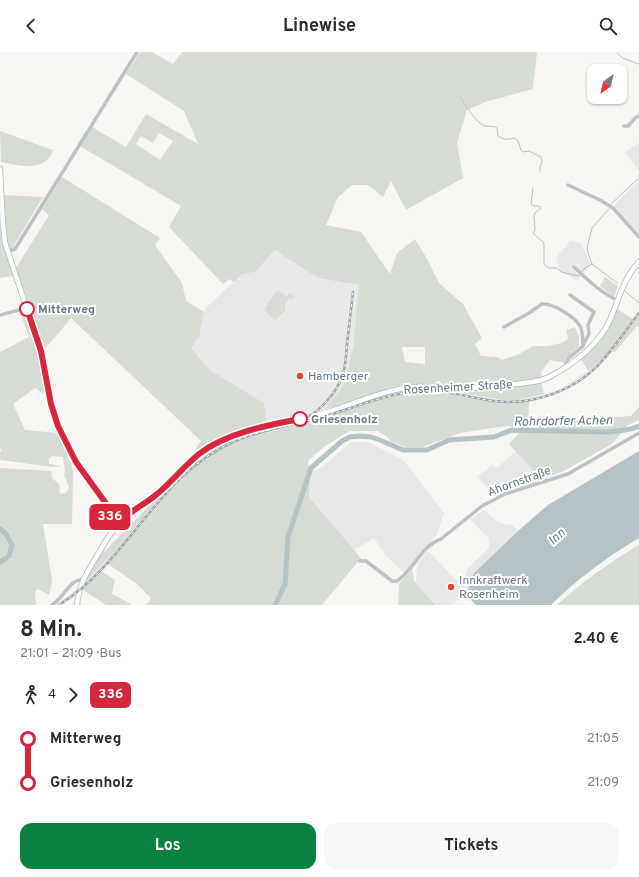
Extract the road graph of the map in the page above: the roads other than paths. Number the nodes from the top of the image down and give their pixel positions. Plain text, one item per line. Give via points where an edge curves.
1 (137, 52) edge
2 (639, 116) edge
3 (624, 126) dead end
4 (0, 170) edge
5 (568, 184) dead end
6 (639, 238) edge
7 (7, 252) junction
8 (639, 262) edge
9 (574, 267) dead end
10 (570, 295) dead end
11 (617, 300) junction
12 (27, 308) junction
13 (0, 315) edge
14 (504, 327) dead end
15 (583, 346) junction
16 (564, 368) junction
17 (639, 433) edge
18 (110, 509) junction
19 (118, 514) junction
20 (129, 514) junction
21 (110, 517) junction
22 (123, 520) junction
23 (114, 526) junction
24 (360, 561) dead end
25 (82, 580) junction
26 (52, 605) edge
27 (77, 605) edge

1 - 7 street via 15,249
2 - 3 street via 628,126
4 - 7 main road
5 - 6 street via 613,208
7 - 12 main road
8 - 11 main road, Rosenheimer Straße via 628,276
9 - 11 street via 594,285
10 - 15 street via 594,312 588,325 589,334
11 - 16 main road, Rosenheimer Straße via 602,335 589,349
12 - 13 street
12 - 18 main road via 41,351 58,426 76,462
14 - 15 street via 542,304 549,305 572,317 580,326
15 - 16 street via 569,358
16 - 20 main road, Rosenheimer Straße via 542,380 520,384 472,388 404,388 244,433 201,452 158,494
17 - 24 street, Ahornstraße via 568,474 505,494 482,506 431,544 397,581 392,581 366,561
18 - 19 main road
18 - 21 main road
19 - 20 main road, Rosenheimer Straße
19 - 21 main road
19 - 22 main road
20 - 22 main road, Rosenheimer Straße
21 - 23 main road via 109,520
22 - 23 main road via 121,525
23 - 25 main road
25 - 26 street via 73,583
25 - 27 main road

